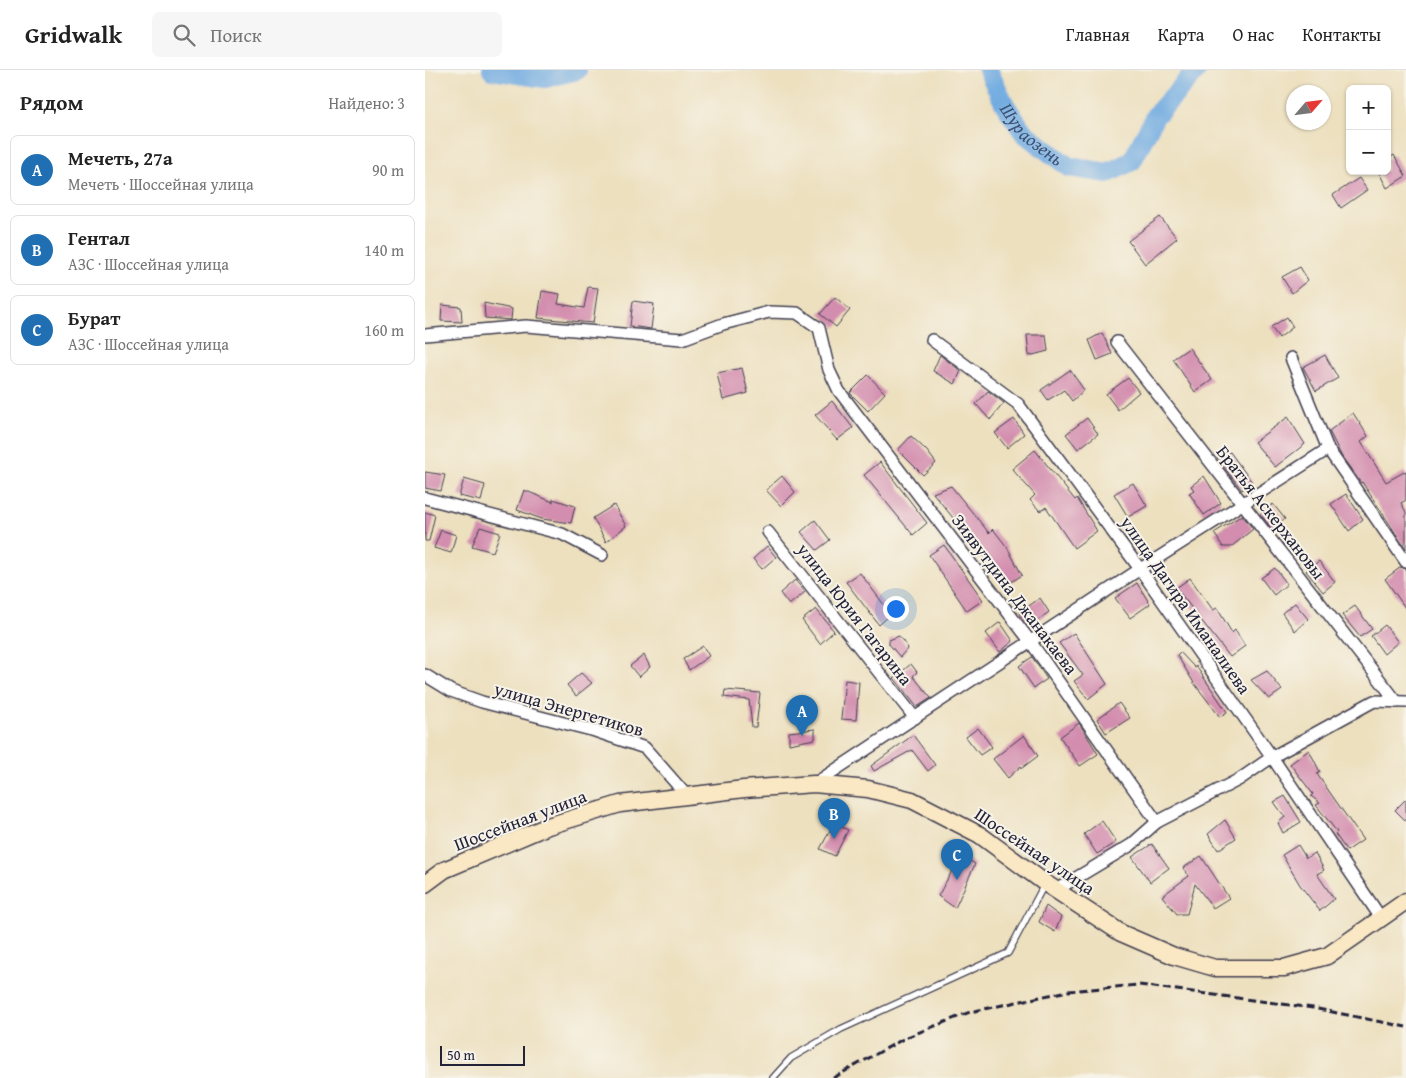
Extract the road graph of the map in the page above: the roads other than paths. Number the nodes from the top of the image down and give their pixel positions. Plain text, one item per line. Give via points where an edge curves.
1 (425, 335) edge
2 (932, 340) dead end
3 (1117, 342) dead end
4 (1291, 358) dead end
5 (1328, 449) junction
6 (425, 498) edge
7 (1242, 503) junction
8 (768, 532) dead end
9 (602, 555) dead end
10 (1406, 562) edge
11 (1140, 569) junction
12 (1030, 641) junction
13 (425, 675) edge
14 (1401, 702) edge
15 (915, 718) junction
16 (1272, 757) junction
17 (814, 784) junction
18 (687, 796) junction
19 (1157, 822) junction
20 (444, 870) junction
21 (425, 875) edge
22 (425, 884) edge
23 (1051, 887) junction
24 (1406, 901) edge
25 (1381, 918) junction
26 (773, 1078) edge

1 - 12 street, Зиявутдина Джанакаева via 526,326 682,339 769,312 797,313 819,328 829,370 839,391
2 - 11 street, улица Дагира Иманалиева via 1018,404
3 - 7 street, Братья Аскерхановы
4 - 5 street
5 - 7 street
5 - 10 street
6 - 9 street via 562,534
7 - 11 street
7 - 14 street, Братья Аскерхановы
8 - 15 street, улица Юрия Гагарина
11 - 12 street
11 - 16 street, улица Дагира Иманалиева
12 - 15 street
12 - 19 street, Зиявутдина Джанакаева
13 - 18 street, улица Энергетиков via 451,691 482,702 595,731 645,748
14 - 16 street via 1374,701
15 - 17 street
16 - 19 street via 1240,778
16 - 25 street, улица Дагира Иманалиева
17 - 18 main road, Шоссейная улица via 744,788
17 - 23 main road, Шоссейная улица via 868,789 912,800 980,836
18 - 20 main road, Шоссейная улица via 620,804 557,823
19 - 23 street via 1131,846
20 - 21 main road
20 - 22 main road, Шоссейная улица
23 - 25 main road, Шоссейная улица via 1121,933 1174,956 1215,968 1284,968 1327,956
23 - 26 lane via 1008,953 841,1029 791,1058
24 - 25 main road, Шоссейная улица

